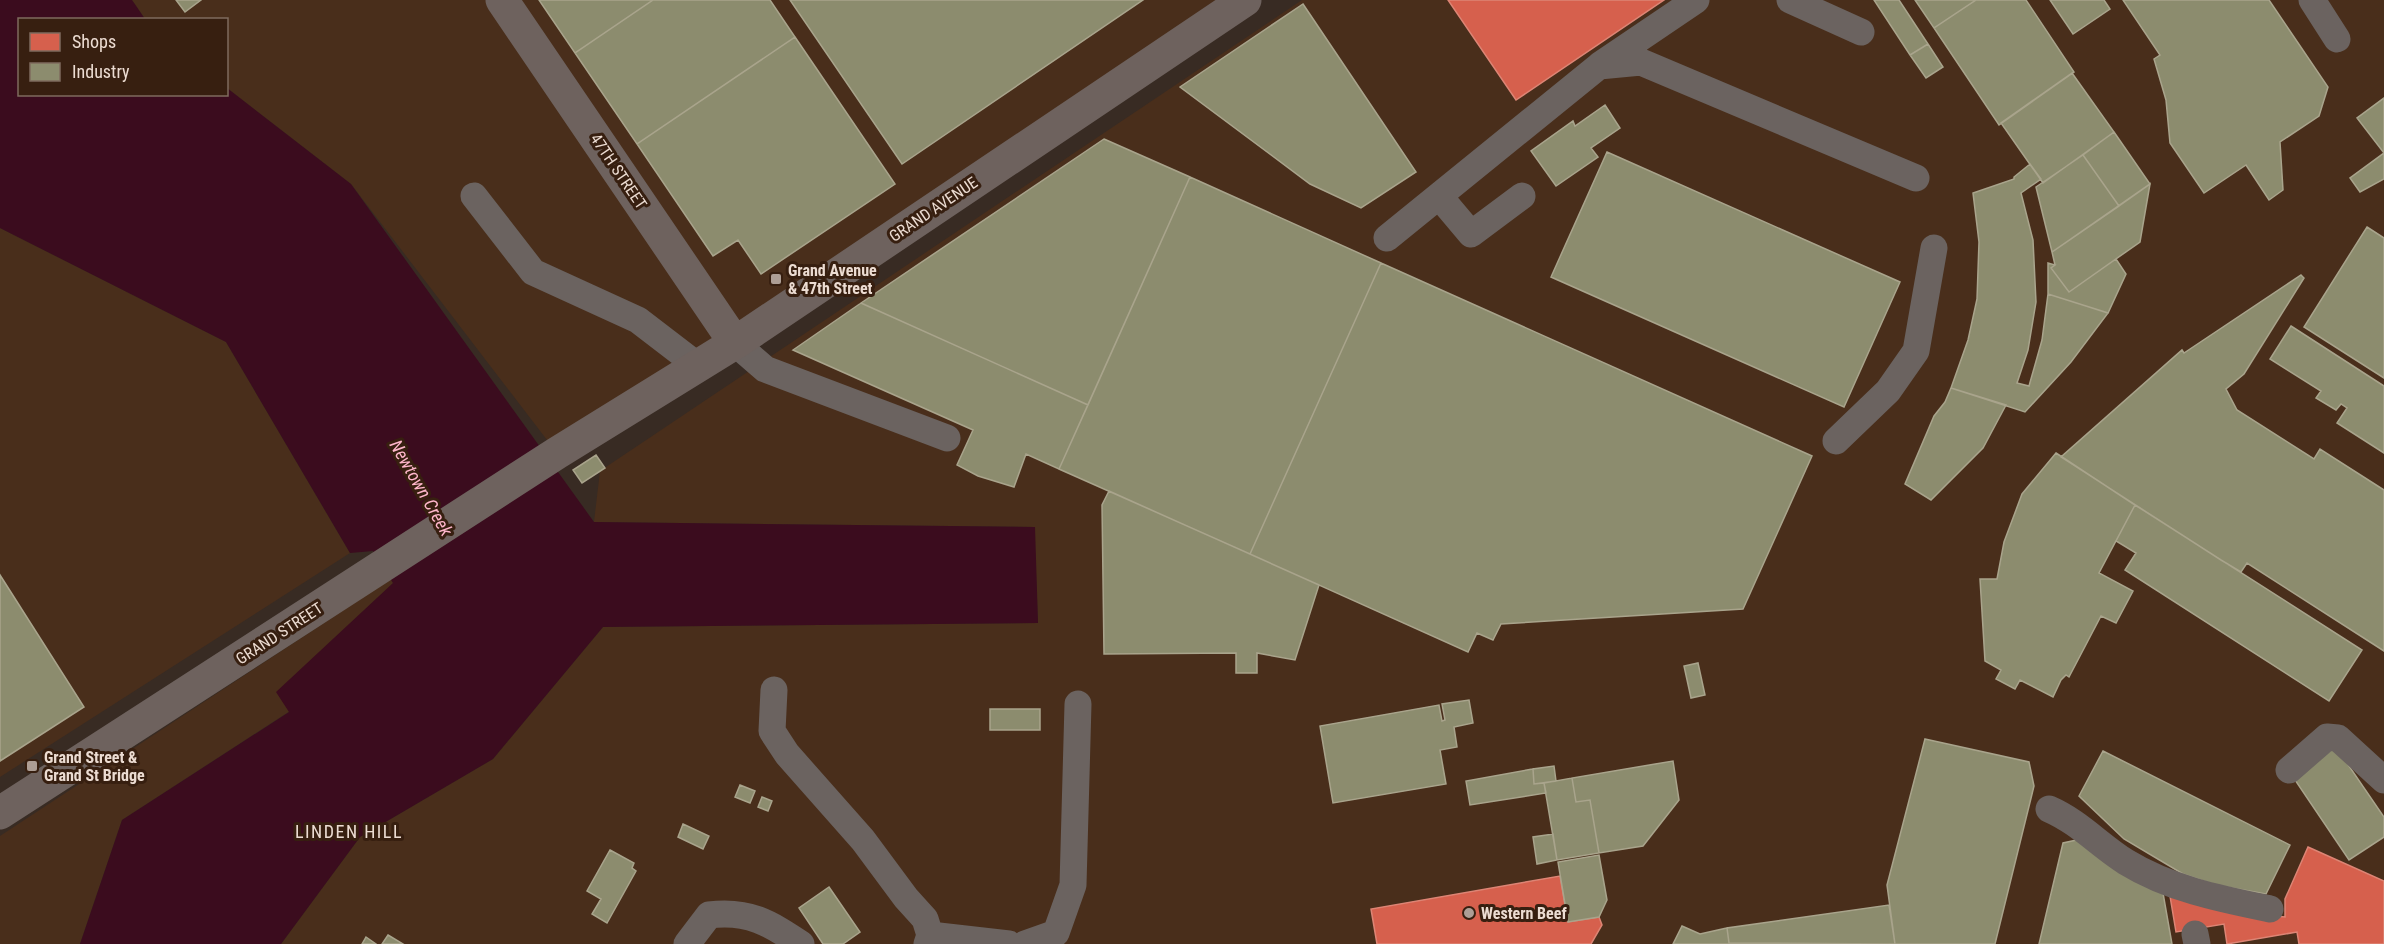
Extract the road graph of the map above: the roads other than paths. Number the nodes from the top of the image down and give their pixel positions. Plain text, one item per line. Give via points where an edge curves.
1 (502, 0) edge
2 (1696, 0) edge
3 (1790, 0) edge
4 (2312, 0) edge
5 (1238, 2) edge
6 (1861, 32) dead end
7 (2337, 39) dead end
8 (1599, 66) junction
9 (1916, 178) dead end
10 (474, 196) dead end
11 (1439, 196) junction
12 (1522, 196) dead end
13 (1387, 238) dead end
14 (1935, 248) dead end
15 (735, 343) junction
16 (698, 366) junction
17 (947, 438) dead end
18 (1836, 441) dead end
19 (557, 453) joint
20 (774, 690) dead end
21 (1078, 704) dead end
22 (2289, 770) dead end
23 (2384, 780) edge
24 (2049, 809) dead end
25 (0, 813) edge
26 (2270, 909) dead end
27 (929, 940) edge
28 (687, 944) edge
29 (801, 944) edge
30 (1010, 944) edge
31 (1025, 944) edge

1 - 15 main road, 47TH STREET
2 - 8 lane
3 - 6 lane
4 - 7 lane
5 - 15 main road, GRAND AVENUE
8 - 9 lane via 1641,62
8 - 11 lane
10 - 16 lane via 533,272 638,320
11 - 12 lane via 1471,234
11 - 13 lane
14 - 18 lane via 1916,351 1888,391
15 - 16 main road, GRAND AVENUE
15 - 17 lane via 765,369
16 - 19 main road, GRAND AVENUE
19 - 25 main road, GRAND STREET
20 - 27 lane via 772,731 925,919
21 - 31 lane via 1073,885 1056,933
22 - 23 lane via 2327,737 2338,738
24 - 26 lane via 2076,823 2125,861 2172,884
27 - 30 lane
28 - 29 lane via 709,915 733,912 770,924

